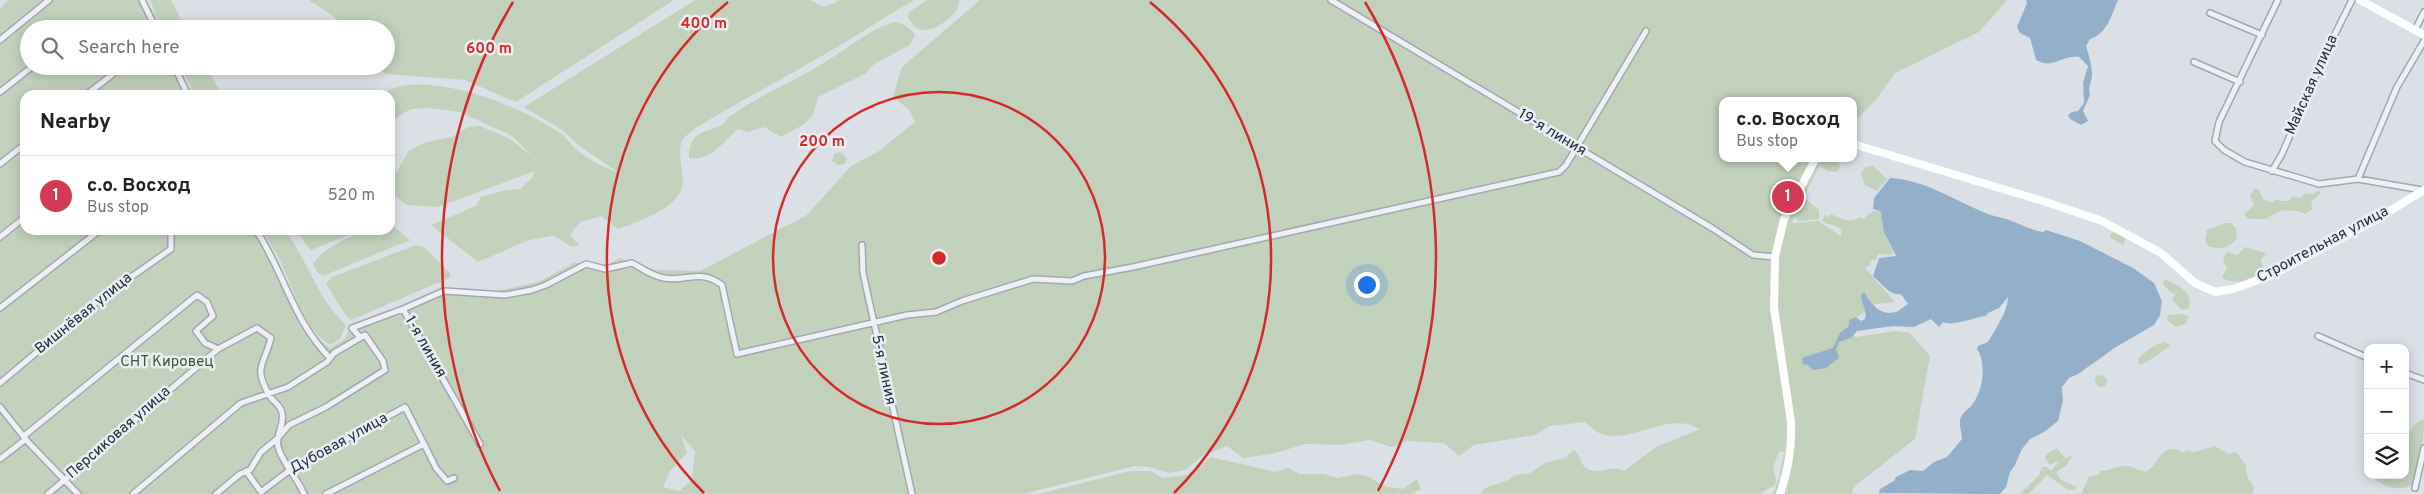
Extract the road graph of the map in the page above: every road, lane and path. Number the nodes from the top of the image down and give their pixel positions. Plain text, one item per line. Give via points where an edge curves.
1 (49, 0) edge
2 (142, 0) edge
3 (1331, 0) edge
4 (2278, 0) edge
5 (2352, 0) edge
6 (2360, 0) edge
7 (2424, 12) edge
8 (2210, 13) dead end
9 (24, 20) edge
10 (152, 20) edge
11 (20, 24) edge
12 (2415, 30) junction
13 (1646, 31) dead end
14 (2262, 35) junction
15 (2424, 35) edge
16 (0, 40) edge
17 (2424, 41) edge
18 (2194, 62) dead end
19 (21, 75) edge
20 (112, 75) edge
21 (178, 75) edge
22 (2240, 82) junction
23 (92, 90) edge
24 (186, 90) edge
25 (0, 92) edge
26 (1857, 145) edge
27 (1576, 147) junction
28 (20, 148) edge
29 (1814, 162) edge
30 (0, 164) edge
31 (2272, 171) junction
32 (2358, 179) junction
33 (2423, 190) edge
34 (20, 221) edge
35 (94, 235) edge
36 (171, 235) edge
37 (259, 235) edge
38 (0, 237) edge
39 (862, 245) dead end
40 (1775, 257) junction
41 (0, 308) edge
42 (403, 309) junction
43 (874, 324) junction
44 (2318, 336) dead end
45 (360, 337) junction
46 (218, 349) junction
47 (2364, 356) edge
48 (330, 358) junction
49 (2409, 374) edge
50 (2424, 380) edge
51 (0, 383) edge
52 (268, 394) junction
53 (0, 407) edge
54 (25, 437) junction
55 (278, 438) junction
56 (424, 444) junction
57 (480, 444) dead end
58 (2424, 448) edge
59 (0, 459) edge
60 (290, 470) junction
61 (246, 471) junction
62 (454, 478) dead end
63 (64, 480) junction
64 (2415, 488) dead end
65 (48, 494) edge
66 (78, 494) edge
67 (133, 494) edge
68 (216, 494) edge
69 (304, 494) edge
70 (326, 494) edge
71 (912, 494) edge
72 (1780, 494) edge

1 - 9 street
2 - 10 street
3 - 27 street, 19-я линия
4 - 14 street
5 - 31 street, Майская улица
6 - 12 street
7 - 12 street
8 - 14 street
11 - 16 street
12 - 15 street
13 - 27 street
14 - 22 street
17 - 32 street via 2397,88
18 - 22 street
19 - 25 street
20 - 23 street
21 - 24 street
22 - 31 street via 2219,122 2216,141 2224,150 2245,162
26 - 33 street, Строительная улица via 2066,208 2118,228 2161,253 2200,286 2215,292 2272,275 2370,223
27 - 40 street, 19-я линия via 1753,255
27 - 43 street via 1559,172 1072,281 1033,279 936,312 907,315
28 - 30 street
29 - 40 street via 1784,220
31 - 32 street via 2319,184
32 - 33 street
34 - 38 street
35 - 41 street
36 - 51 street, Вишнёвая улица via 171,249 100,299
37 - 48 street via 294,308 314,341
39 - 43 street, 5-я линия via 863,273
40 - 72 street via 1774,308 1792,441
42 - 43 street via 444,291 505,294 532,290 586,264 605,270 632,263 654,276 667,279 697,274 715,279 722,285 737,354
42 - 45 street, 1-я линия via 352,328
42 - 57 street, 1-я линия
43 - 71 street, 5-я линия
44 - 47 street
45 - 48 street
45 - 55 street via 365,336 383,361 385,370 326,407 289,425
46 - 52 street, Персиковая улица via 257,328 271,338 260,366
46 - 54 street via 205,343 196,331 213,316 206,302 197,295
46 - 63 street, Персиковая улица
48 - 52 street via 288,387
49 - 50 street
52 - 55 street, Персиковая улица via 283,414
52 - 67 street via 241,403
53 - 54 street
54 - 59 street
54 - 63 street
55 - 60 street, Персиковая улица via 278,447
55 - 61 street
56 - 60 street, Дубовая улица via 405,407
56 - 62 street via 446,481
56 - 70 street
58 - 64 street
60 - 61 street, Дубовая улица via 262,492
60 - 69 street, Персиковая улица
61 - 68 street
63 - 65 street, Персиковая улица
63 - 66 street

